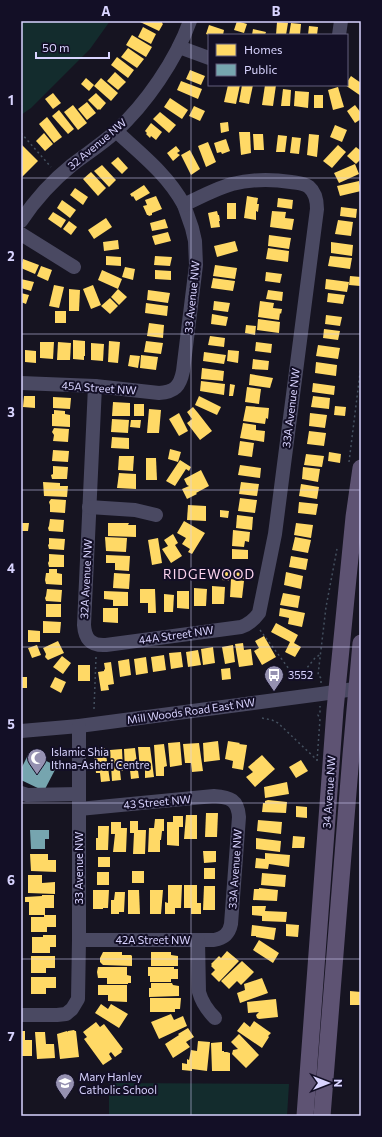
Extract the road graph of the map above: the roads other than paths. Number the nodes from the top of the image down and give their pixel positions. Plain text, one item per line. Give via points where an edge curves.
1 (190, 21) edge
2 (341, 21) edge
3 (339, 34) edge
4 (179, 47) junction
5 (208, 58) edge
6 (116, 131) junction
7 (184, 205) junction
8 (21, 222) edge
9 (21, 234) edge
10 (74, 267) dead end
11 (21, 383) edge
12 (95, 386) junction
13 (176, 388) joint
14 (361, 468) edge
15 (89, 507) junction
16 (156, 515) dead end
17 (253, 621) joint
18 (361, 643) edge
19 (97, 645) joint
20 (359, 688) edge
21 (337, 692) junction
22 (79, 726) junction
23 (21, 731) edge
24 (21, 793) edge
25 (79, 794) junction
26 (233, 801) joint
27 (79, 809) junction
28 (225, 936) joint
29 (79, 940) junction
30 (198, 940) junction
31 (21, 1015) edge
32 (215, 1018) dead end
33 (305, 1116) edge
34 (322, 1116) edge

1 - 4 street, 32 Avenue NW
2 - 3 street
4 - 5 street
4 - 6 street, 32 Avenue NW via 154,88
6 - 7 street, 33 Avenue NW via 160,171
6 - 8 street, 32 Avenue NW via 59,176 37,199
7 - 13 street, 33 Avenue NW via 195,241 196,265 183,371
7 - 17 street, 33A Avenue NW via 221,188 257,180 302,184 314,193 317,204 275,534 259,613
9 - 10 street
11 - 12 street, 45A Street NW
12 - 13 street, 45A Street NW via 159,393
12 - 15 street, 32A Avenue NW
14 - 21 main road, 34 Avenue NW
15 - 16 street via 135,510
15 - 19 street, 32A Avenue NW via 84,625 86,635
17 - 19 street, 44A Street NW via 241,627
18 - 20 main road, 34 Avenue NW
20 - 21 street, Mill Woods Road East NW
20 - 34 main road, 34 Avenue NW
21 - 22 street, Mill Woods Road East NW
21 - 33 main road, 34 Avenue NW
22 - 23 street, Mill Woods Road East NW
22 - 25 street, 33 Avenue NW
24 - 25 street
25 - 27 street, 33 Avenue NW
26 - 27 street, 43 Street NW via 214,796
26 - 28 street, 33A Avenue NW via 238,809 239,818 231,924
27 - 29 street, 33 Avenue NW
28 - 30 street, 42A Street NW via 214,940
29 - 30 street, 42A Street NW
29 - 31 street, 33 Avenue NW via 78,999 72,1009 62,1015
30 - 32 street via 199,992 205,1007

